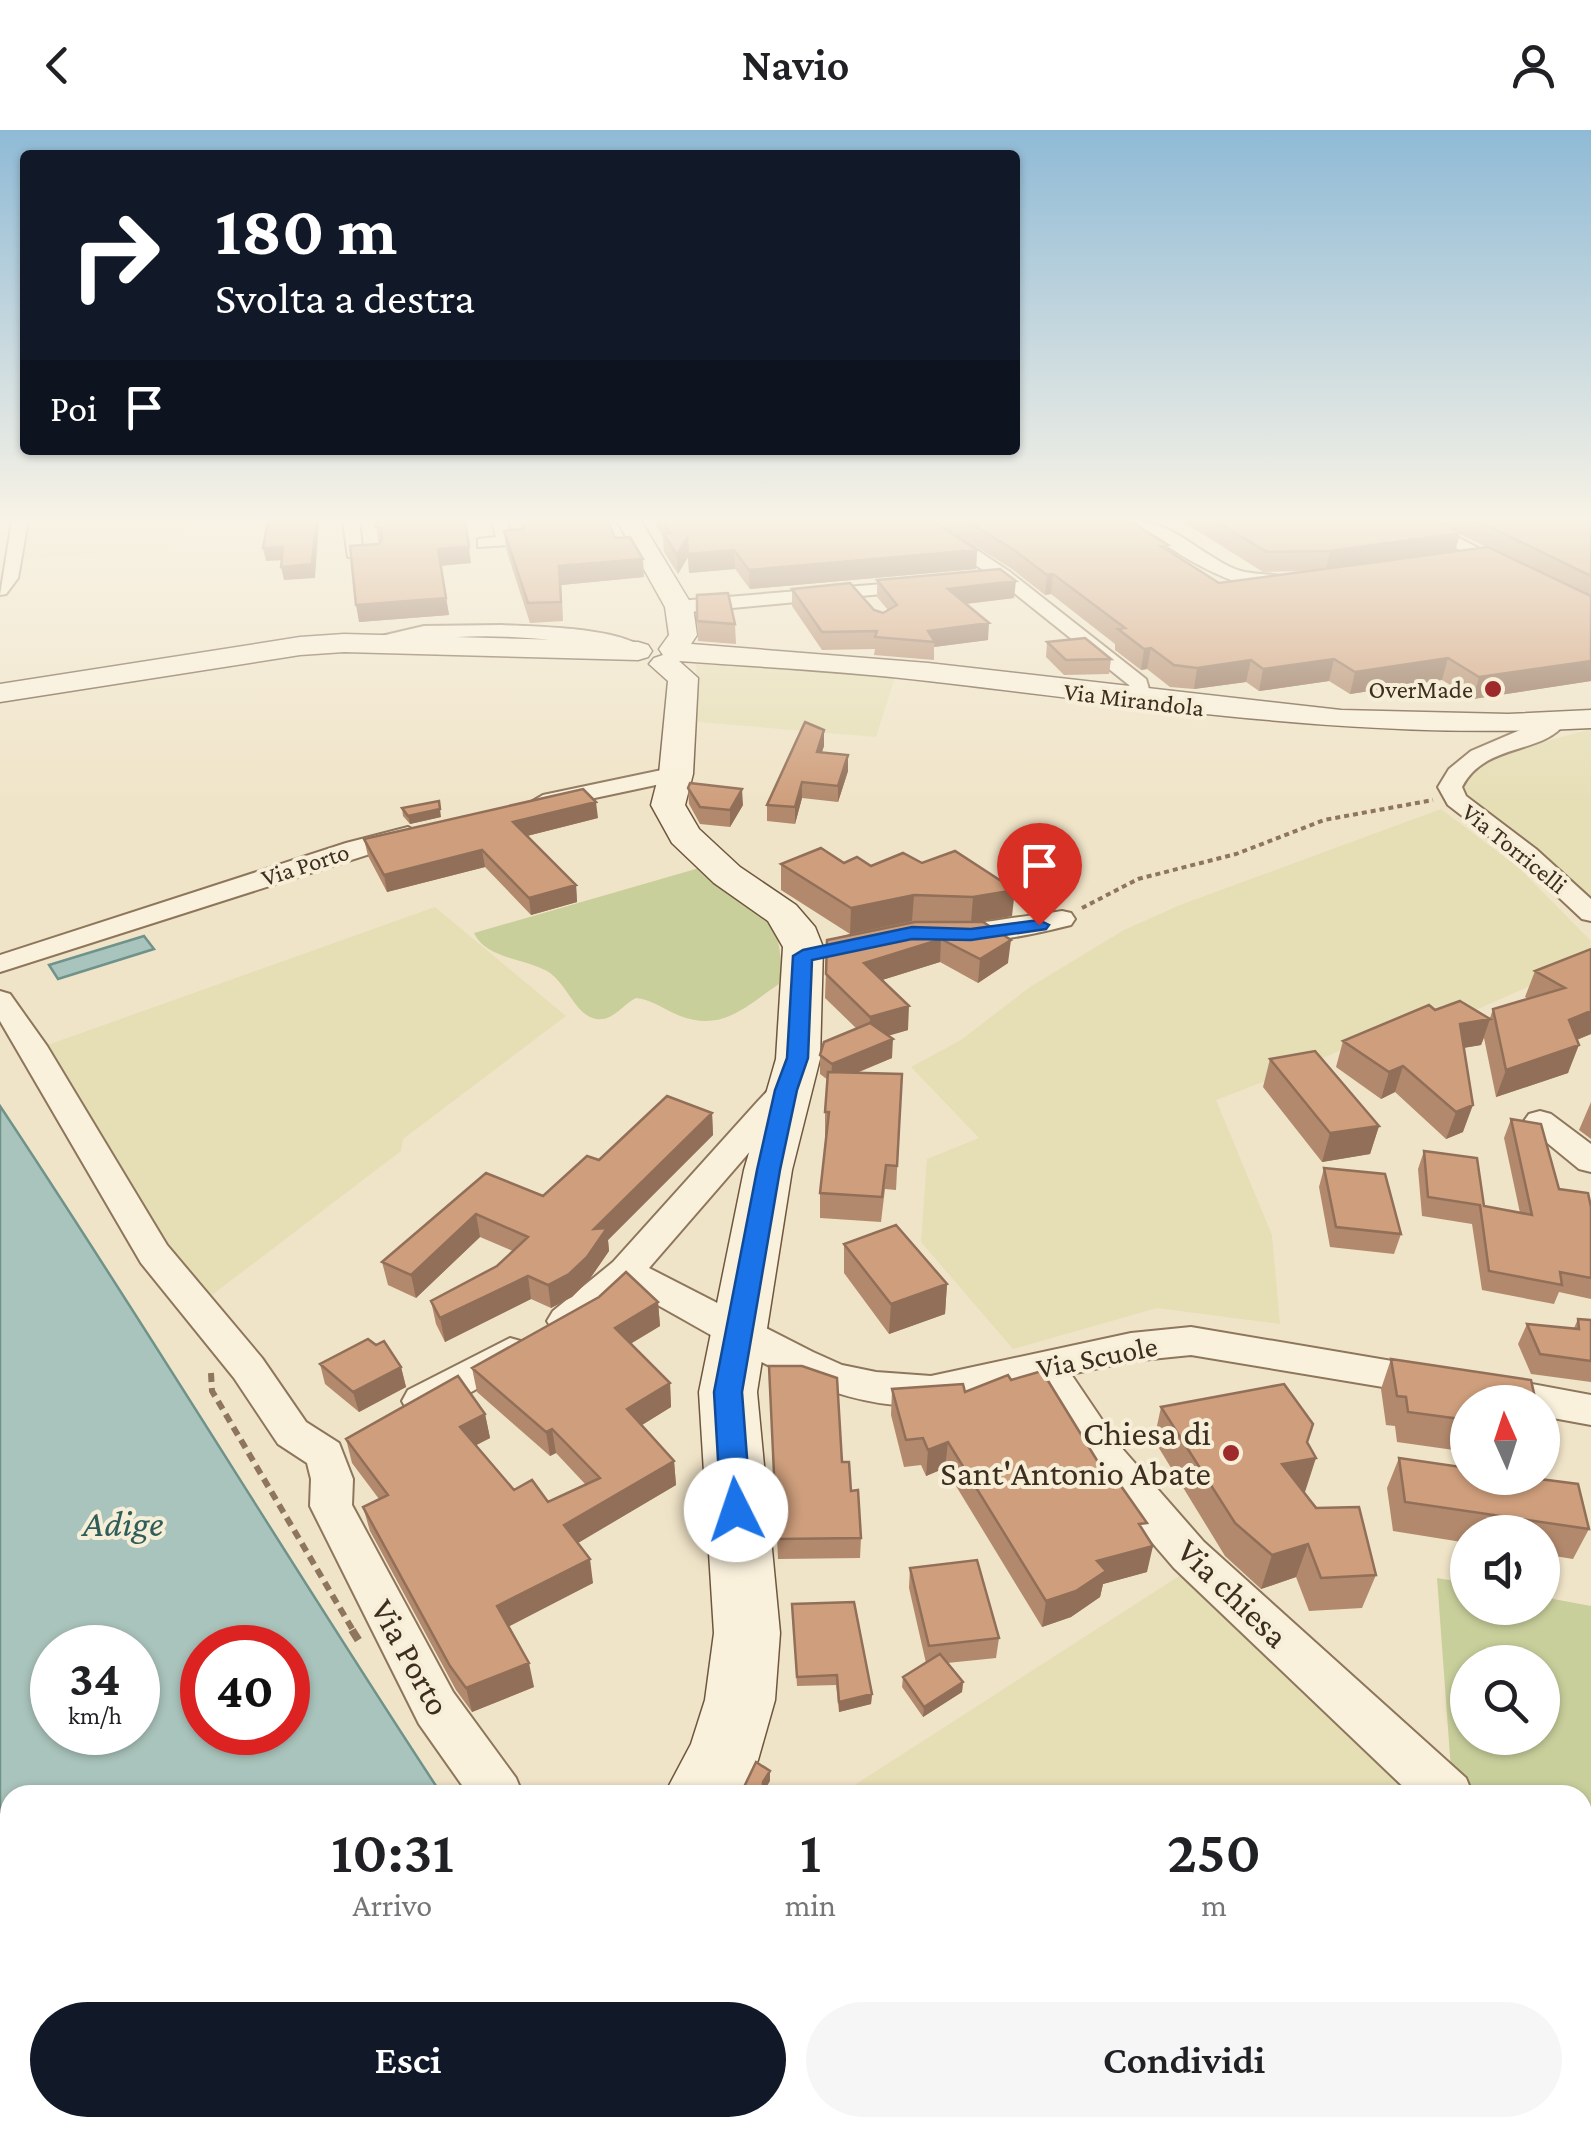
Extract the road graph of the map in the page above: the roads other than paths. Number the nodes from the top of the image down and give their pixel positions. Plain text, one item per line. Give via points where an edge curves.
1 (654, 615) edge
2 (795, 615) edge
3 (1053, 615) edge
4 (418, 639) junction
5 (662, 645) junction
6 (0, 693) edge
7 (1141, 700) junction
8 (1591, 719) edge
9 (1555, 722) junction
10 (676, 774) junction
11 (525, 806) edge
12 (427, 829) edge
13 (1591, 913) edge
14 (1062, 919) road end
15 (932, 934) edge
16 (0, 964) edge
17 (0, 1000) edge
18 (786, 1090) junction
19 (1540, 1121) edge
20 (1591, 1160) edge
21 (722, 1161) junction
22 (768, 1170) junction
23 (626, 1272) junction
24 (737, 1333) junction
25 (1046, 1367) junction
26 (1591, 1410) edge
27 (395, 1416) edge
28 (491, 1785) edge
29 (706, 1785) edge
30 (1437, 1785) edge

1 - 5 street
2 - 5 street
3 - 7 street via 1140,684
4 - 5 street, Via Mirandola via 598,652
4 - 5 street via 470,630
4 - 6 street, Via Mirandola via 300,646
5 - 7 street, Via Mirandola
5 - 10 street via 683,678
7 - 9 street, Via Mirandola via 1268,716
8 - 9 street, Via Mirandola
9 - 13 street, Via Torricelli via 1478,755 1456,772 1450,787
10 - 11 street
10 - 18 street via 668,805 685,834 821,952
12 - 16 street, Via Porto
14 - 15 street via 971,935
17 - 28 street, Via Porto via 154,1254 292,1433 343,1444 332,1506 436,1708
18 - 21 street
18 - 22 street
19 - 20 street
21 - 22 street
21 - 23 street
22 - 24 street
23 - 24 street, Via Scuole
23 - 27 street via 587,1309
24 - 25 street, Via Scuole via 834,1378 876,1388 931,1392
24 - 29 street via 728,1392 747,1633 740,1700 722,1760
25 - 26 street, Via Scuole via 1190,1341
25 - 30 street, Via chiesa via 1104,1457 1189,1555

